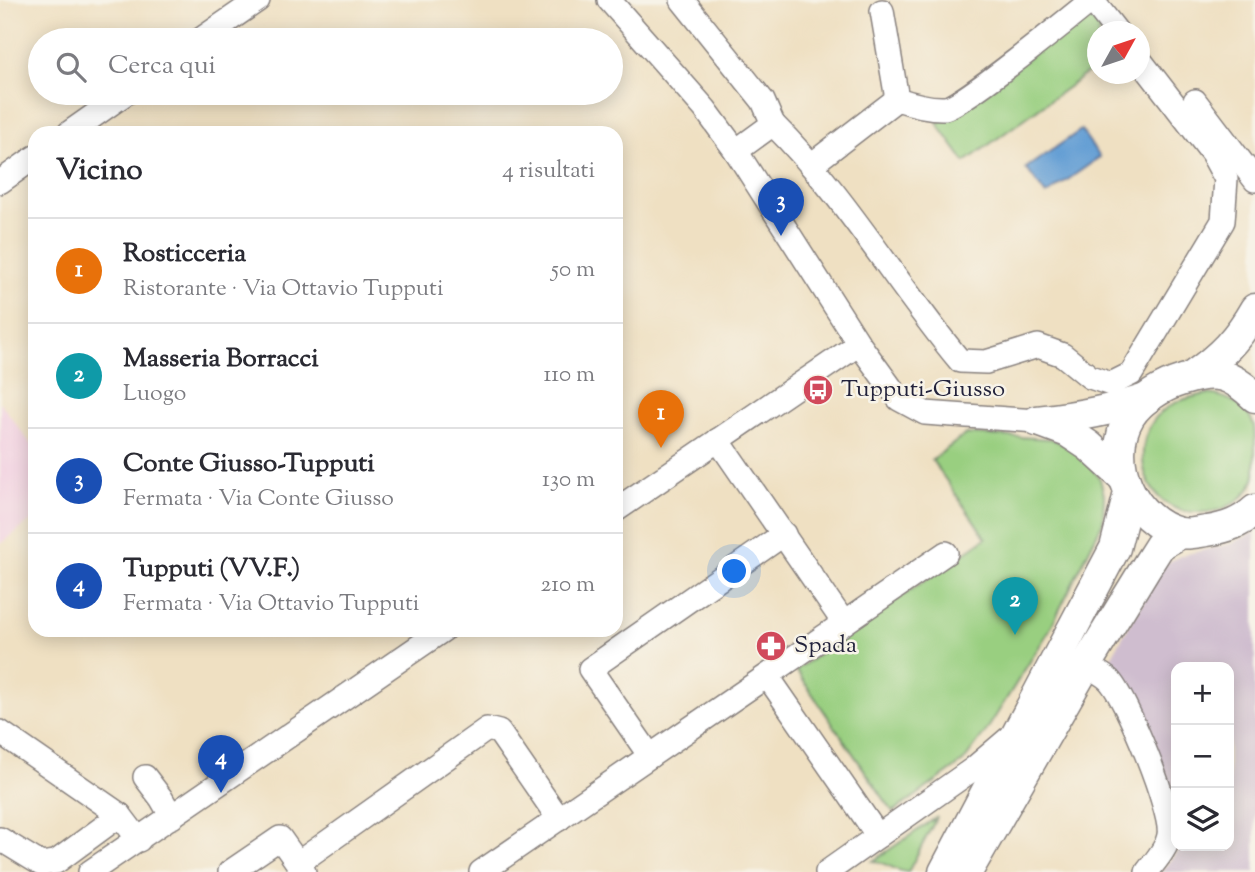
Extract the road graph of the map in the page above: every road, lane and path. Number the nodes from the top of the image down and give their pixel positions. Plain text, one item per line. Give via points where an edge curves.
1 (258, 0) edge
2 (609, 0) edge
3 (682, 0) edge
4 (882, 10) dead end
5 (1108, 21) edge
6 (217, 28) edge
7 (1150, 75) edge
8 (898, 99) junction
9 (1195, 101) dead end
10 (109, 105) edge
11 (774, 124) junction
12 (79, 126) edge
13 (736, 151) junction
14 (28, 162) edge
15 (811, 165) junction
16 (1255, 180) edge
17 (0, 182) edge
18 (1255, 309) edge
19 (859, 344) junction
20 (1255, 370) edge
21 (1194, 376) junction
22 (1255, 397) edge
23 (1146, 399) junction
24 (1037, 421) junction
25 (718, 440) junction
26 (1127, 485) junction
27 (623, 505) edge
28 (1255, 509) edge
29 (1181, 533) junction
30 (784, 534) junction
31 (946, 553) dead end
32 (844, 623) junction
33 (433, 637) edge
34 (1086, 665) junction
35 (768, 677) junction
36 (1020, 728) junction
37 (0, 732) edge
38 (650, 756) junction
39 (1027, 767) junction
40 (145, 777) dead end
41 (120, 815) junction
42 (172, 817) junction
43 (559, 819) junction
44 (878, 836) junction
45 (0, 839) edge
46 (139, 840) junction
47 (301, 868) edge
48 (90, 872) edge
49 (120, 872) edge
50 (230, 872) edge
51 (481, 872) edge
52 (827, 872) edge
53 (944, 872) edge
54 (967, 872) edge
55 (988, 872) edge
56 (1147, 872) edge

1 - 6 street
2 - 13 street
3 - 11 street via 763,101
4 - 8 street
5 - 8 street via 1092,0 948,108
7 - 15 street via 1212,153 1226,179 1223,220 1131,374 1111,384 1090,377 1063,355 1038,346 986,362 960,361
8 - 15 street
9 - 16 street
10 - 12 street
11 - 13 street
11 - 15 street
13 - 19 street
14 - 17 street
18 - 21 main road via 1223,354
19 - 24 street via 899,399 925,413
19 - 25 street
20 - 22 main road
21 - 22 main road via 1214,374 1237,380
21 - 23 main road
23 - 24 main road via 1101,412
23 - 26 main road via 1130,416 1123,437 1121,458
24 - 26 main road via 1068,432 1089,446
25 - 27 street
25 - 30 street
26 - 29 main road via 1143,511
26 - 36 main road via 1115,548
28 - 29 main road via 1232,525
29 - 34 main road via 1160,545
30 - 32 street
30 - 38 street via 590,669
31 - 32 street
32 - 35 street
33 - 42 street
34 - 39 main road
34 - 56 street via 1109,680 1127,710 1167,812 1170,834
35 - 38 street
35 - 44 street
36 - 44 street via 973,769
36 - 53 main road
37 - 41 street
38 - 43 street
39 - 54 main road
39 - 55 main road
40 - 42 street
41 - 45 street via 56,862 41,864
41 - 46 street
42 - 46 street
43 - 47 street via 499,732 487,729
43 - 51 street
44 - 52 street
46 - 48 street
46 - 49 street
47 - 50 street via 280,838

